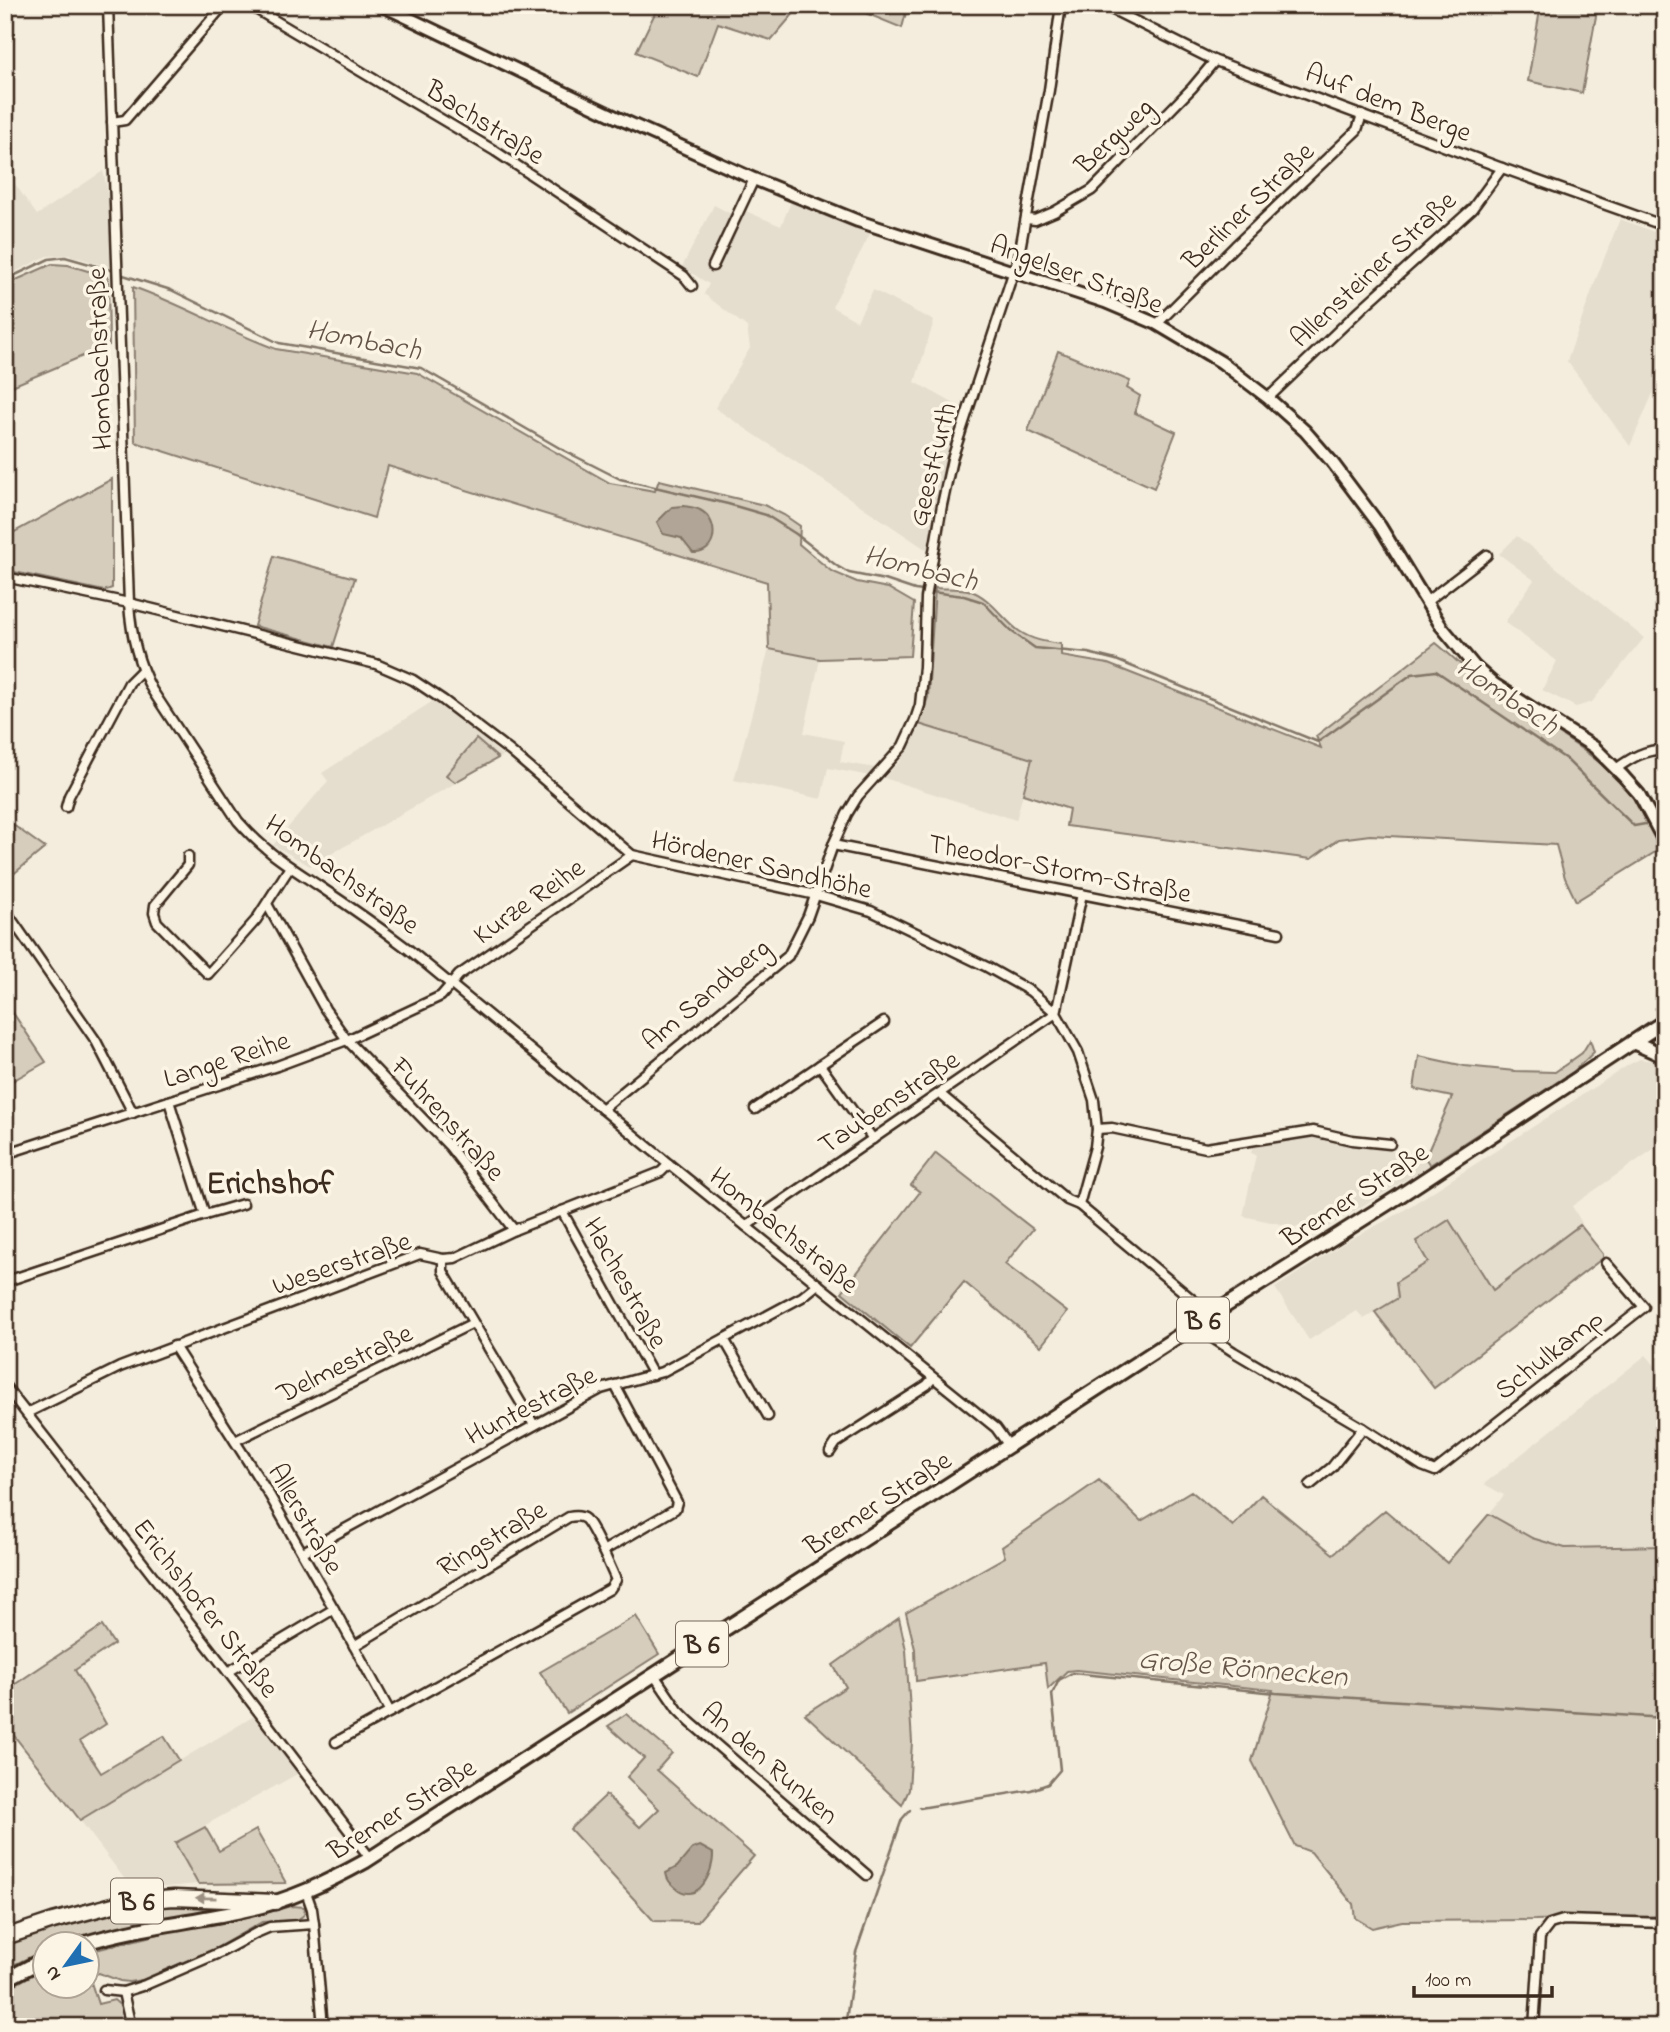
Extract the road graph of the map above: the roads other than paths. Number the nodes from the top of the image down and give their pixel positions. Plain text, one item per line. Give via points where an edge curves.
1 (108, 5) edge
2 (224, 5) edge
3 (248, 5) edge
4 (381, 5) edge
5 (1061, 5) edge
6 (1103, 5) edge
7 (1213, 60) junction
8 (1362, 115) junction
9 (112, 122) junction
10 (1502, 168) junction
11 (754, 179) junction
12 (1027, 219) junction
13 (1665, 226) edge
14 (713, 267) dead end
15 (1013, 272) junction
16 (692, 286) dead end
17 (1157, 324) junction
18 (1268, 398) junction
19 (1487, 555) dead end
20 (5, 577) edge
21 (1426, 602) junction
22 (129, 603) junction
23 (142, 670) junction
24 (1665, 749) edge
25 (1616, 769) junction
26 (66, 807) dead end
27 (1665, 843) edge
28 (832, 845) junction
29 (632, 855) junction
30 (188, 856) dead end
31 (290, 867) junction
32 (1082, 894) junction
33 (816, 895) junction
34 (267, 904) junction
35 (5, 910) edge
36 (1279, 933) dead end
37 (452, 985) junction
38 (1056, 1013) junction
39 (1665, 1021) edge
40 (884, 1022) dead end
41 (347, 1040) junction
42 (1633, 1042) junction
43 (1665, 1058) edge
44 (820, 1065) junction
45 (940, 1094) junction
46 (169, 1101) junction
47 (602, 1109) junction
48 (755, 1109) dead end
49 (133, 1112) junction
50 (1097, 1129) junction
51 (873, 1139) junction
52 (1390, 1144) dead end
53 (5, 1154) edge
54 (669, 1164) junction
55 (243, 1204) dead end
56 (1079, 1205) junction
57 (562, 1211) junction
58 (205, 1215) junction
59 (746, 1226) junction
60 (514, 1230) junction
61 (443, 1259) junction
62 (1606, 1263) dead end
63 (10, 1280) dead end
64 (818, 1284) junction
65 (1206, 1318) junction
66 (473, 1323) junction
67 (724, 1339) junction
68 (174, 1346) junction
69 (653, 1375) junction
70 (933, 1378) junction
71 (615, 1385) junction
72 (5, 1386) edge
73 (27, 1413) junction
74 (768, 1416) dead end
75 (534, 1425) junction
76 (1363, 1428) junction
77 (235, 1441) junction
78 (1009, 1446) junction
79 (830, 1452) dead end
80 (1310, 1485) dead end
81 (603, 1551) junction
82 (303, 1552) junction
83 (334, 1609) junction
84 (354, 1646) junction
85 (228, 1672) junction
86 (654, 1675) junction
87 (390, 1712) junction
88 (336, 1742) dead end
89 (370, 1858) junction
90 (867, 1875) dead end
91 (306, 1892) junction
92 (275, 1902) junction
93 (1665, 1923) edge
94 (314, 1924) junction
95 (5, 1937) edge
96 (102, 1939) edge
97 (32, 1966) edge
98 (5, 1980) edge
99 (104, 1990) dead end
100 (123, 1992) junction
101 (5, 2022) edge
102 (10, 2027) edge
103 (131, 2027) edge
104 (323, 2027) edge
105 (1534, 2027) edge

1 - 9 street, Hombachstraße
2 - 9 street via 125,120
3 - 16 street, Bachstraße via 495,151 684,276
4 - 11 main road, Angelser Straße
5 - 12 street, Geestfurth
6 - 7 street, Auf dem Berge
7 - 8 street, Auf dem Berge
7 - 12 street, Bergweg via 1192,88 1091,190 1054,212
8 - 10 street, Auf dem Berge
8 - 17 street, Berliner Straße via 1357,130
9 - 22 street, Hombachstraße
10 - 13 street, Auf dem Berge
10 - 18 street, Allensteiner Straße via 1472,209
11 - 14 street
11 - 15 main road, Angelser Straße via 858,221
12 - 15 street, Geestfurth
15 - 17 main road, Angelser Straße
15 - 28 street, Geestfurth via 952,459 937,527 926,598 920,705 898,752 858,796
17 - 18 main road, Angelser Straße
18 - 21 main road, Angelser Straße via 1305,431 1361,499
19 - 21 street
20 - 22 street, Hördener Sandhöhe
21 - 25 main road, Angelser Straße via 1452,641 1494,684 1594,747
22 - 23 street, Hombachstraße via 130,629
22 - 29 street, Hördener Sandhöhe via 376,664 413,680 510,751
23 - 26 street via 129,683
23 - 31 street, Hombachstraße via 238,821 253,839
24 - 25 street via 1638,754
25 - 27 main road, Angelser Straße via 1639,794
28 - 32 street, Theodor-Storm-Straße
28 - 33 street, Geestfurth
29 - 33 street, Hördener Sandhöhe
29 - 37 street, Kurze Reihe via 459,975
30 - 34 street via 188,865 155,905 154,914 208,974
31 - 34 street
31 - 37 street, Hombachstraße via 368,919
32 - 36 street, Theodor-Storm-Straße
32 - 38 street
33 - 38 street, Hördener Sandhöhe via 888,917 1030,991
33 - 47 street, Am Sandberg via 788,956
34 - 41 street, Fuhrenstraße
35 - 49 street via 96,1041
37 - 41 street, Lange Reihe via 441,996
37 - 47 street, Hombachstraße
38 - 45 street, Taubenstraße
38 - 50 street, Hördener Sandhöhe via 1077,1052 1094,1100
39 - 42 main road, Bremer Straße / B 6
40 - 44 street
41 - 46 street, Lange Reihe
41 - 60 street, Fuhrenstraße via 450,1147
42 - 43 main road
42 - 65 main road, Bremer Straße / B 6
44 - 48 street
44 - 51 street
45 - 51 street, Taubenstraße
45 - 56 street via 1067,1200
46 - 49 street, Lange Reihe
46 - 58 street
47 - 54 street, Hombachstraße
49 - 53 street, Lange Reihe
50 - 52 street via 1112,1128 1206,1148 1313,1131
50 - 56 street, Hördener Sandhöhe
51 - 59 street, Taubenstraße
54 - 57 street, Weserstraße via 661,1172
54 - 59 street, Hombachstraße
55 - 58 street
56 - 65 street
57 - 60 street, Weserstraße
57 - 69 street, Hachestraße
58 - 63 street
59 - 64 street, Hombachstraße
60 - 61 street, Weserstraße via 455,1258
61 - 66 street via 443,1271
61 - 68 street, Weserstraße via 421,1254
62 - 76 street, Schulkamp via 1644,1307 1435,1471
64 - 67 street, Huntestraße
64 - 70 street, Hombachstraße
65 - 76 street via 1211,1337
65 - 78 main road, Bremer Straße / B 6
66 - 75 street
66 - 77 street, Delmestraße
67 - 69 street, Huntestraße
67 - 74 street
68 - 73 street, Weserstraße
68 - 77 street, Allerstraße
69 - 71 street, Huntestraße
70 - 78 street, Hombachstraße via 996,1428
70 - 79 street via 836,1443
71 - 75 street, Huntestraße
71 - 81 street via 677,1502 675,1509
72 - 73 street, Erichshofer Straße
73 - 85 street, Erichshofer Straße
75 - 82 street, Huntestraße
76 - 80 street via 1332,1467
77 - 82 street, Allerstraße
78 - 86 main road, Bremer Straße / B 6
81 - 84 street, Ringstraße via 585,1519 569,1517
81 - 87 street, Ringstraße via 615,1580 610,1589
82 - 83 street, Allerstraße
83 - 84 street
83 - 85 street, Allerstraße
84 - 87 street
85 - 89 street, Erichshofer Straße
86 - 89 main road, Bremer Straße / B 6
86 - 90 street, An den Runken via 690,1722
87 - 88 street, Ringstraße
89 - 91 main road, Bremer Straße / B 6
91 - 92 main road, Bremer Straße / B 6
91 - 94 street
92 -> 95 highway, B 6 via 149,1899
92 - 96 main road, Bremer Straße / B 6
93 - 105 street via 1563,1920 1550,1924 1540,1937
94 - 100 street via 270,1927 178,1972
94 - 104 street
97 - 98 main road
99 - 100 street
100 - 103 street
101 - 102 highway

